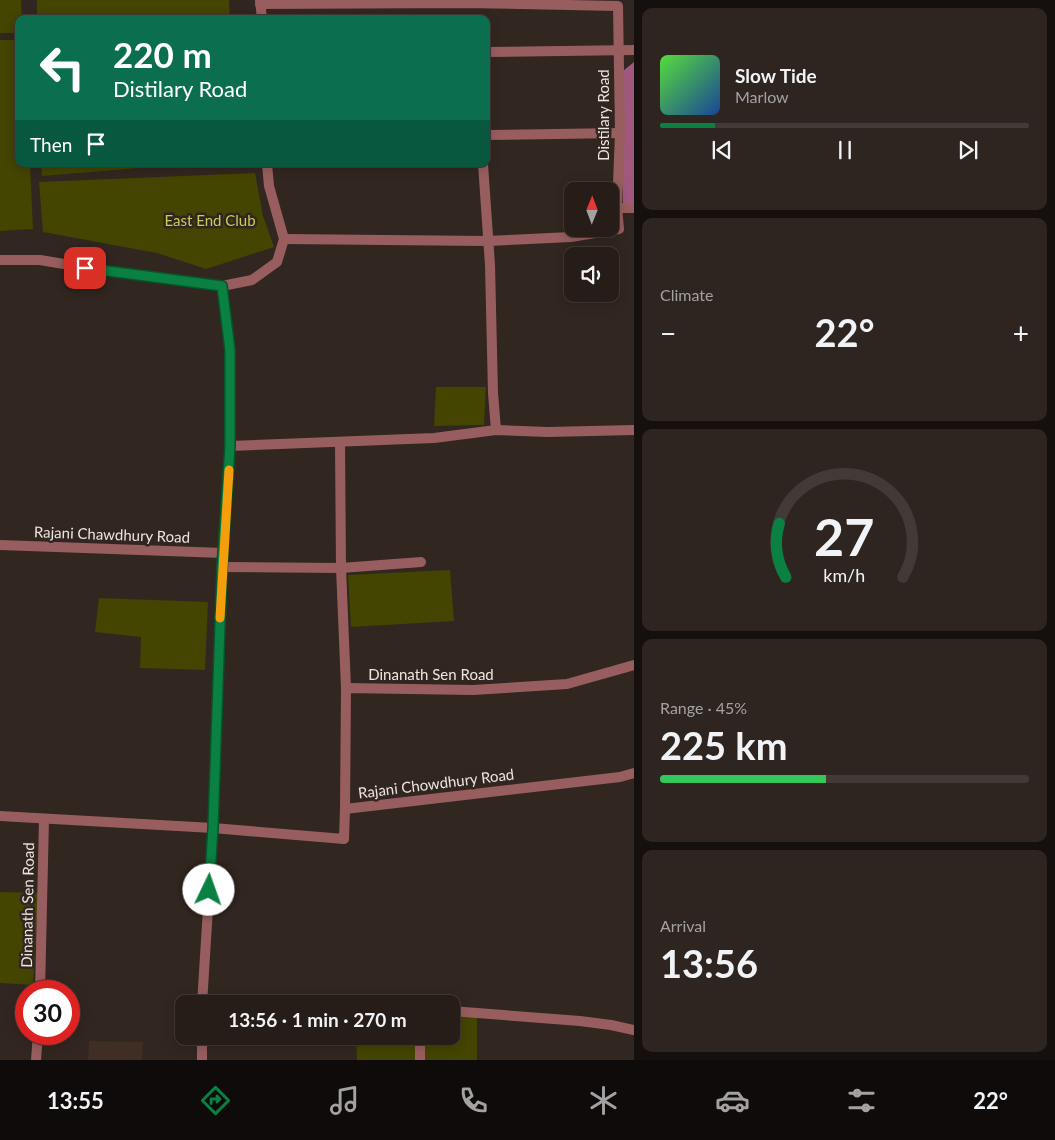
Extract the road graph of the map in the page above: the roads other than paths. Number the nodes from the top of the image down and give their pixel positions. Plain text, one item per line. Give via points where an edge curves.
1 (387, 1) edge
2 (466, 1) edge
3 (260, 2) edge
4 (262, 15) edge
5 (634, 50) edge
6 (490, 52) edge
7 (618, 52) junction
8 (620, 133) junction
9 (490, 135) edge
10 (267, 167) edge
11 (483, 167) edge
12 (618, 182) edge
13 (619, 208) edge
14 (634, 208) edge
15 (564, 237) edge
16 (284, 239) junction
17 (488, 241) junction
18 (0, 260) edge
19 (222, 286) junction
20 (496, 430) junction
21 (634, 430) edge
22 (340, 442) junction
23 (230, 446) junction
24 (0, 545) edge
25 (223, 553) junction
26 (421, 562) dead end
27 (222, 567) junction
28 (341, 568) junction
29 (634, 665) edge
30 (346, 688) junction
31 (634, 772) edge
32 (345, 809) junction
33 (0, 816) edge
34 (44, 819) junction
35 (213, 828) junction
36 (40, 980) edge
37 (203, 995) edge
38 (460, 1011) edge
39 (634, 1030) edge
40 (37, 1045) edge
41 (202, 1045) edge
42 (420, 1045) edge
43 (36, 1060) edge
44 (202, 1060) edge
45 (420, 1060) edge

1 - 2 street
1 - 3 street
2 - 7 street, Distilary Road via 618,6
3 - 4 street
5 - 7 street, Distilary Road
6 - 7 street, Distilary Road
7 - 8 street, Distilary Road
8 - 9 street
8 - 12 street, Distilary Road
10 - 16 street via 269,186
11 - 17 street
13 - 14 street
15 - 17 street, Distilary Road
16 - 17 street
16 - 19 street via 277,262 252,280
17 - 20 street
18 - 19 street via 40,260
19 - 23 street via 230,350
20 - 21 street
20 - 22 street via 434,438
22 - 23 street
22 - 28 street
23 - 25 street
24 - 25 street, Rajani Chawdhury Road
25 - 27 street
26 - 28 street
27 - 28 street
27 - 35 street
28 - 30 street
29 - 30 street, Dinanath Sen Road via 567,684 474,690
30 - 32 street
31 - 32 street, Rajani Chowdhury Road via 620,777
32 - 35 street, Rajani Chowdhury Road via 344,838
33 - 34 street, Rajani Chowdhury Road
34 - 35 street, Rajani Chowdhury Road
34 - 36 street, Dinanath Sen Road
35 - 37 street
38 - 39 street via 580,1021
40 - 43 street
41 - 44 street
42 - 45 street

